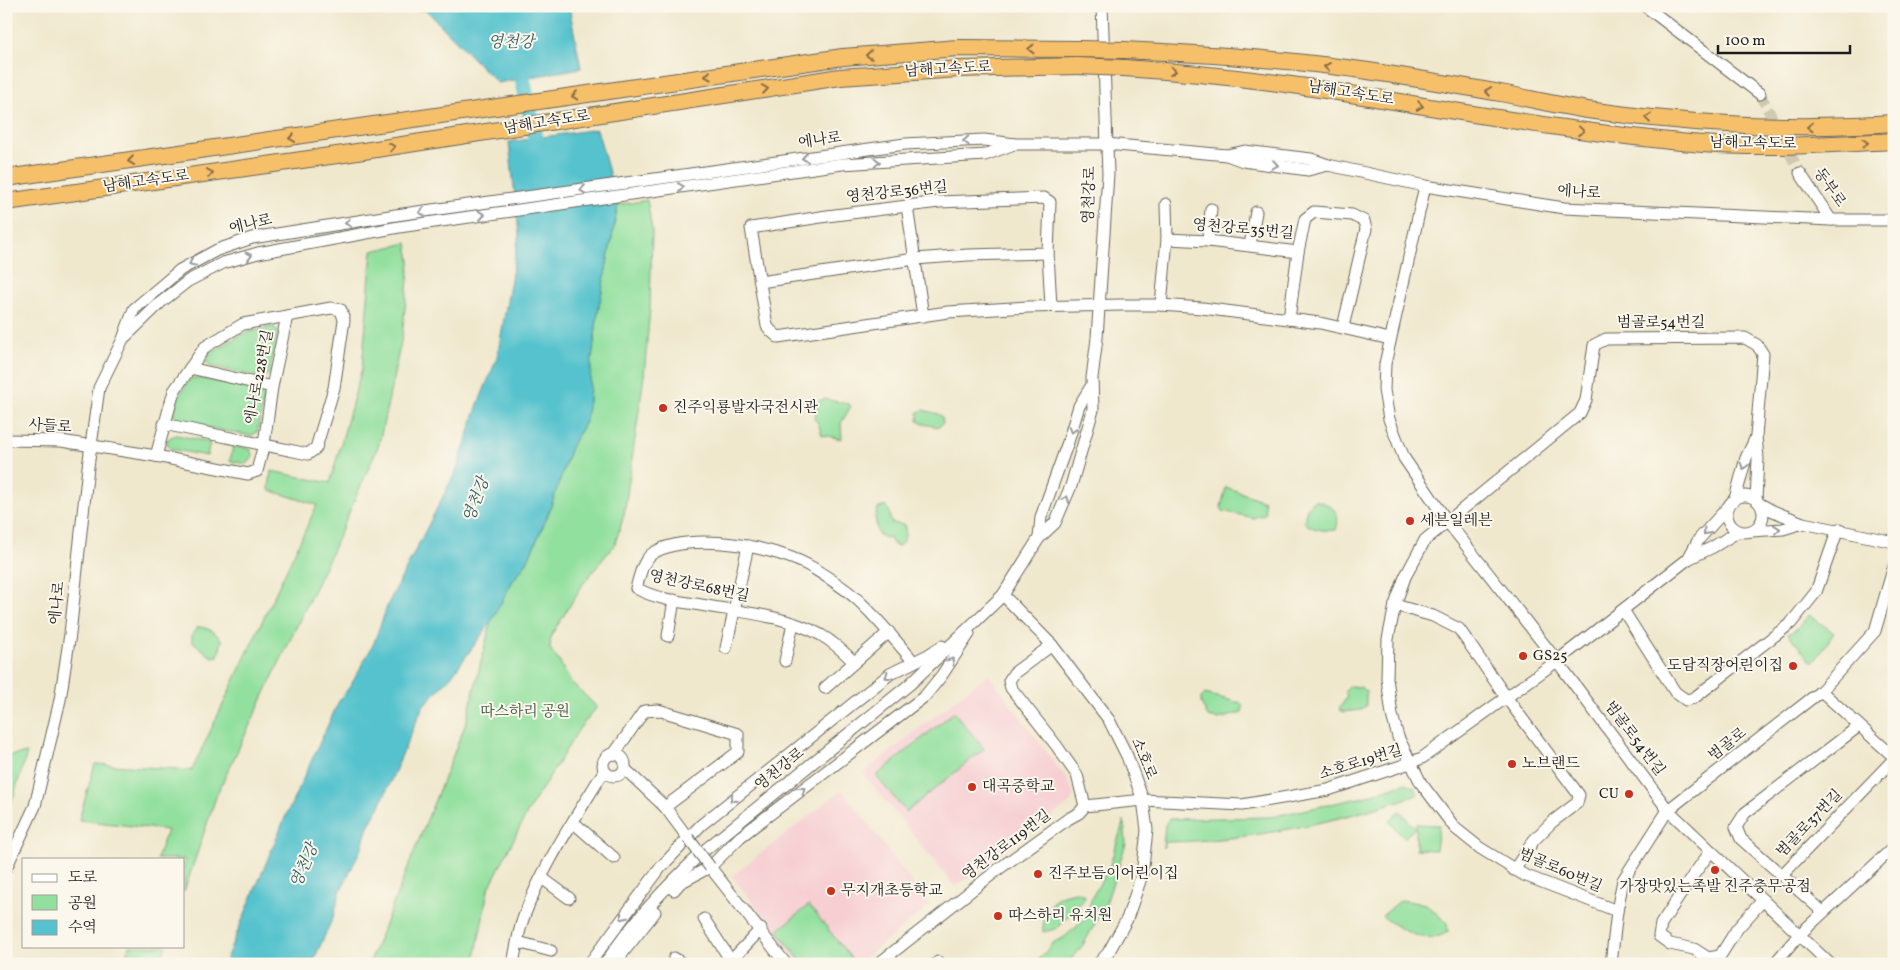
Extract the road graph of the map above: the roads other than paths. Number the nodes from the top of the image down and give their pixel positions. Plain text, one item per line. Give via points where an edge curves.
1 (1102, 6) edge
2 (1645, 6) edge
3 (1760, 94) tunnel mouth
4 (1894, 112) edge
5 (1894, 123) edge
6 (1841, 126) junction
7 (1894, 141) edge
8 (1015, 144) junction
9 (1106, 144) junction
10 (1800, 173) tunnel mouth
11 (6, 178) edge
12 (1425, 186) junction
13 (632, 188) junction
14 (72, 193) junction
15 (6, 202) edge
16 (1166, 204) dead end
17 (6, 206) edge
18 (907, 206) junction
19 (1211, 209) dead end
20 (1256, 212) dead end
21 (1832, 220) junction
22 (1894, 220) edge
23 (1167, 239) junction
24 (1208, 240) junction
25 (1250, 245) junction
26 (1298, 252) junction
27 (1048, 253) junction
28 (915, 259) junction
29 (760, 282) junction
30 (1099, 305) junction
31 (1161, 305) junction
32 (1051, 306) junction
33 (287, 316) junction
34 (923, 316) junction
35 (1289, 319) junction
36 (1344, 328) junction
37 (124, 339) junction
38 (1390, 339) junction
39 (190, 368) junction
40 (1092, 385) junction
41 (272, 387) junction
42 (164, 424) junction
43 (1756, 436) junction
44 (6, 440) edge
45 (264, 444) junction
46 (91, 446) junction
47 (156, 456) junction
48 (1758, 502) junction
49 (1732, 503) junction
50 (1446, 521) junction
51 (1803, 523) junction
52 (1838, 529) junction
53 (1739, 531) junction
54 (1751, 531) junction
55 (1039, 538) junction
56 (1894, 542) edge
57 (748, 546) junction
58 (1688, 559) junction
59 (1894, 566) edge
60 (1004, 595) junction
61 (674, 600) junction
62 (1395, 605) junction
63 (986, 610) junction
64 (1623, 610) junction
65 (733, 611) junction
66 (792, 623) junction
67 (889, 632) junction
68 (668, 636) dead end
69 (1052, 645) junction
70 (726, 648) dead end
71 (785, 661) dead end
72 (913, 661) junction
73 (1557, 661) junction
74 (854, 662) junction
75 (825, 688) dead end
76 (1821, 691) junction
77 (1506, 697) junction
78 (1859, 726) junction
79 (614, 754) junction
80 (1894, 758) edge
81 (1410, 763) junction
82 (625, 770) junction
83 (604, 771) junction
84 (1142, 800) junction
85 (1086, 806) junction
86 (665, 807) junction
87 (1668, 810) junction
88 (573, 822) junction
89 (688, 838) junction
90 (1894, 847) edge
91 (1711, 851) junction
92 (614, 858) dead end
93 (710, 867) junction
94 (6, 868) edge
95 (1514, 870) junction
96 (1782, 875) junction
97 (542, 878) junction
98 (569, 898) dead end
99 (1763, 900) junction
100 (1617, 911) junction
101 (1823, 912) junction
102 (704, 919) dead end
103 (761, 929) junction
104 (1799, 935) junction
105 (518, 942) junction
106 (551, 951) dead end
107 (731, 963) edge
108 (513, 964) edge
109 (589, 964) edge
110 (604, 964) edge
111 (614, 964) edge
112 (786, 964) edge
113 (878, 964) edge
114 (1098, 964) edge
115 (1611, 964) edge
116 (1774, 964) edge
117 (1830, 964) edge

1 - 9 street, 영천강로
2 - 3 street
4 - 6 highway via 1875,114
5 - 6 highway, 남해고속도로
6 -> 11 highway, 남해고속도로, bridge via 1684,122 1592,111 1366,71 1240,56 1124,50 958,48 843,57
14 -> 7 highway, 남해고속도로, bridge via 840,77 959,69 1077,66 1197,73 1574,131 1705,144 1804,145
8 - 9 street, 에나로
13 -> 8 street, 에나로 via 842,164 986,155
8 -> 13 street, 에나로 via 984,140 905,144
9 - 12 street, 에나로 via 1227,155 1245,151 1311,159
9 - 30 street, 영천강로 via 1108,174
10 - 21 street, 동부로
12 - 21 street, 에나로 via 1564,208
12 - 38 street, 범골로54번길
37 -> 13 street, 에나로 via 188,281 223,263 258,253 399,227
13 -> 37 street, 에나로 via 396,216 252,238 217,250 180,270 134,309
14 - 15 highway, 남해고속도로
14 - 17 highway
16 - 23 street
18 - 27 street, 영천강로36번길 via 1044,198 1050,202
18 - 28 street
18 - 29 street, 영천강로36번길 via 751,228
19 - 24 street
20 - 25 street
21 - 22 street, 동부로
23 - 24 street, 영천강로35번길
23 - 31 street
24 - 25 street, 영천강로35번길
25 - 26 street, 영천강로35번길
26 - 35 street
26 - 36 street, 영천강로35번길 via 1306,219 1314,212 1352,215 1364,221 1366,229
27 - 28 street
27 - 32 street, 영천강로36번길
28 - 29 street
28 - 34 street
29 - 34 street, 영천강로36번길 via 767,326 778,337
30 - 31 street
30 - 32 street, 영천강로36번길
30 - 40 street, 영천강로
31 - 35 street
32 - 34 street, 영천강로36번길
33 - 39 street, 에나로228번길 via 243,324 205,347
33 - 41 street, 에나로228번길
33 - 45 street, 에나로228번길 via 331,308 341,310 344,320 334,388 316,448 308,454
35 - 36 street
36 - 38 street
37 - 46 street, 에나로 via 100,388
38 - 50 street, 범골로54번길 via 1384,390 1389,418 1404,458
39 - 41 street
39 - 42 street, 에나로228번길 via 174,391
40 -> 55 street, 영천강로 via 1079,406 1041,517
55 -> 40 street, 영천강로 via 1055,523 1071,486 1093,410
41 - 45 street, 에나로228번길
42 - 45 street, 에나로228번길
42 - 47 street, 에나로228번길
43 - 48 street
43 -> 49 street
43 - 50 street, 범골로54번길 via 1763,354 1757,345 1744,338 1606,339 1594,345 1586,400 1580,413
44 - 46 street, 사들로 via 61,441
45 - 47 street, 에나로228번길 via 257,471 248,474
46 - 47 street, 에나로228번길
46 - 94 street, 에나로 via 60,700 35,806
48 - 49 street via 1746,496
48 - 51 street
48 - 54 street via 1762,520
49 - 53 street via 1728,521
49 -> 58 street via 1699,539
50 - 62 street, 범골로60번길 via 1425,540 1404,576
50 - 73 street, 범골로54번길
51 - 52 street
54 -> 51 street via 1783,530
52 - 56 street
52 - 64 street via 1816,592 1791,623 1694,698 1686,700 1676,692
53 - 54 street
53 - 58 street
55 - 60 street, 영천강로
57 - 61 street, 영천강로68번길 via 683,543 654,552 642,567 636,588 646,594
57 - 65 street
57 - 67 street, 영천강로68번길 via 769,550 812,567 859,601
58 - 64 street
59 - 76 street, 범골로 via 1875,631
60 - 63 street, 영천강로
60 - 69 street, 소호로
61 - 65 street, 영천강로68번길
61 - 68 street
62 - 77 street via 1433,616 1459,629
62 - 81 street, 범골로60번길 via 1388,639 1387,678 1392,715
63 - 72 street, 영천강로 via 945,644
93 -> 63 street, 영천강로 via 740,837 924,696
63 - 110 street, 영천강로 via 910,684 686,867 620,940
64 - 73 street
65 - 66 street, 영천강로68번길
65 - 70 street
66 - 71 street
66 - 74 street, 영천강로68번길 via 821,635
67 - 72 street, 영천강로68번길
67 - 74 street
69 - 84 street, 소호로 via 1109,720 1127,756
69 - 85 street via 1014,673 1011,688 1077,775
72 -> 89 street, 영천강로 via 890,674
73 - 77 street, 소호로19번길
73 - 87 street, 범골로54번길
74 - 75 street
76 - 78 street, 범골로37번길
76 - 87 street, 범골로
77 - 81 street, 소호로19번길 via 1422,758
77 - 95 street via 1579,795 1577,803 1534,840
78 - 80 street, 범골로37번길
78 - 96 street, 범골로37번길 via 1745,813 1736,826 1741,839
79 - 82 street via 623,759
79 - 83 street via 604,761
79 - 86 street via 644,711 658,710 738,734 738,752
80 - 96 street, 범골로37번길
81 - 84 street, 소호로19번길 via 1328,790 1242,805
81 - 95 street, 범골로60번길 via 1421,784 1455,828
82 - 83 street via 617,776 610,776
82 - 86 street
83 - 88 street
84 - 85 street, 영천강로119번길
84 - 114 street, 소호로 via 1147,830 1142,875 1127,919
85 - 113 street, 영천강로119번길 via 1000,868
86 - 89 street
87 - 91 street
87 - 100 street, 범골로 via 1624,880
88 - 92 street
88 - 97 street
89 - 93 street, bridge
89 -> 109 street, 영천강로 via 661,867
90 - 101 street
91 - 99 street
91 - 99 street via 1661,924 1659,936 1670,944 1694,949 1708,958 1720,956
93 - 103 street
93 - 111 street, 영천강로 via 680,884
95 - 100 street, 범골로60번길
96 - 101 street
97 - 98 street
97 - 105 street via 523,920
99 - 104 street
100 - 115 street, 범골로
101 - 104 street
102 - 107 street
103 - 107 street
103 - 112 street
104 - 116 street
104 - 117 street
105 - 106 street
105 - 108 street

